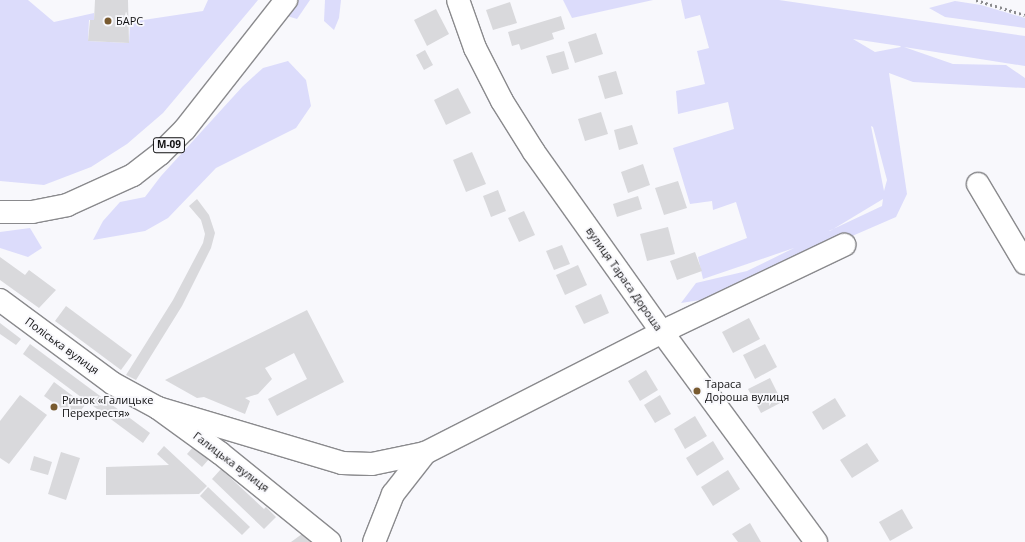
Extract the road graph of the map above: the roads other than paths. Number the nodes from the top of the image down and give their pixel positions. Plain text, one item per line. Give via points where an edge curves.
1 (286, 0) edge
2 (458, 0) edge
3 (978, 184) dead end
4 (0, 212) edge
5 (844, 244) dead end
6 (1025, 263) edge
7 (0, 300) edge
8 (662, 332) junction
9 (126, 391) joint
10 (158, 408) junction
11 (425, 454) junction
12 (330, 542) edge
13 (374, 542) edge
14 (816, 542) edge

1 - 4 main road, М-09 via 185,129 160,154 132,175 67,205 32,212
2 - 8 main road, вулиця Тараса Дороша via 475,48 502,101 534,152
3 - 6 main road
5 - 8 main road
7 - 9 main road, Поліська вулиця
8 - 11 main road
8 - 14 main road, вулиця Тараса Дороша
9 - 10 main road, Галицька вулиця
10 - 11 main road via 342,463 372,464
10 - 12 main road, Галицька вулиця via 280,499
11 - 13 main road via 393,494

